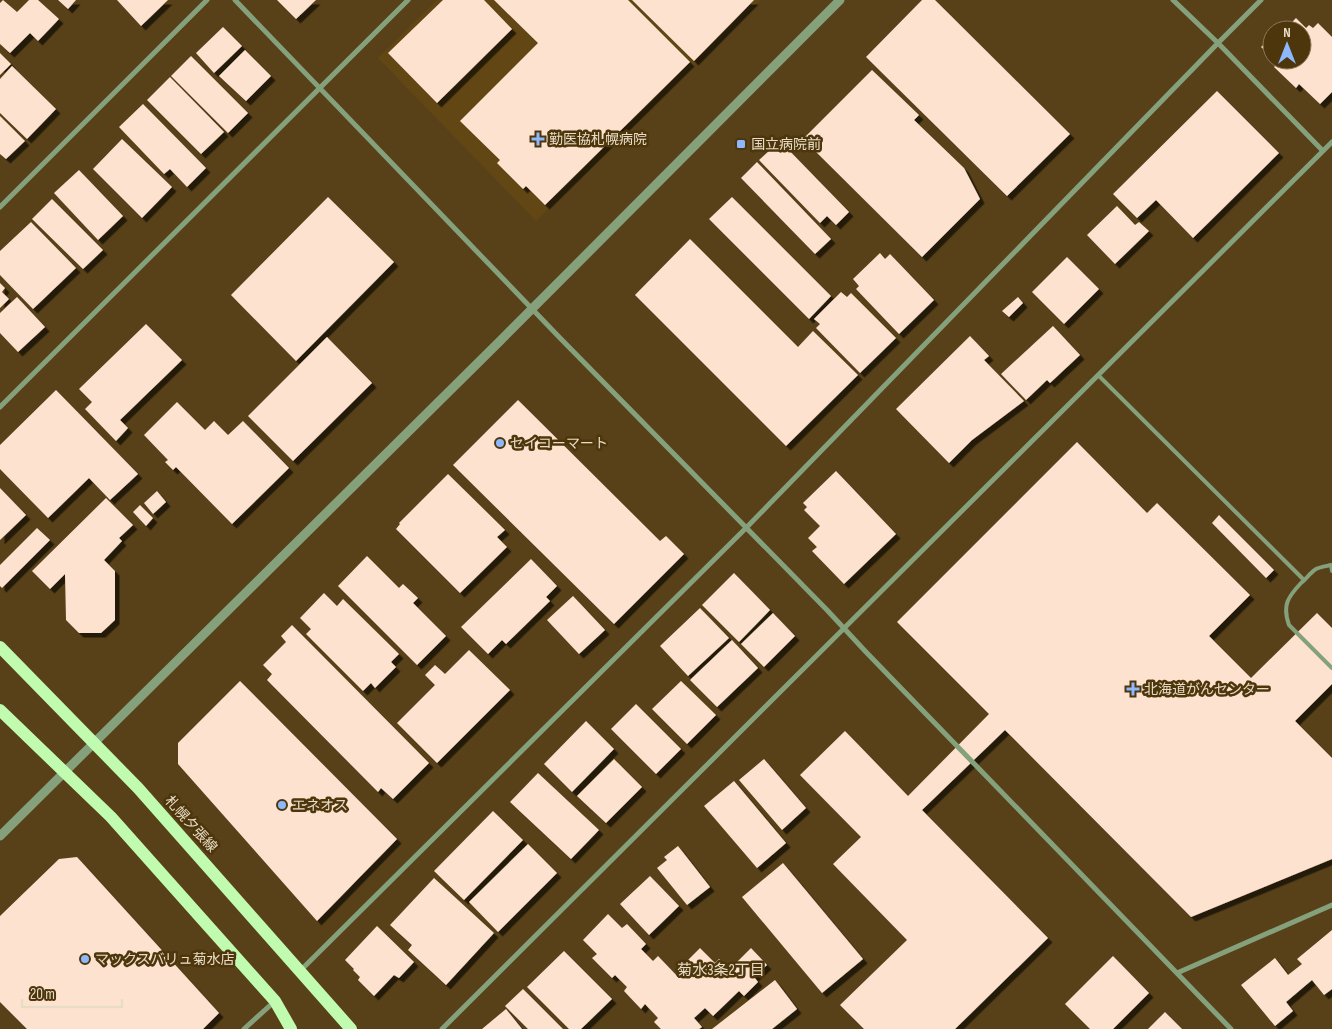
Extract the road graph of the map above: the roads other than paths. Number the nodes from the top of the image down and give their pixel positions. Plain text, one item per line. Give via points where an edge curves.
1 (207, 0) edge
2 (235, 0) edge
3 (408, 0) edge
4 (840, 0) edge
5 (1173, 0) edge
6 (1261, 0) edge
7 (1218, 43) junction
8 (320, 88) junction
9 (1332, 142) edge
10 (1323, 150) junction
11 (0, 207) edge
12 (532, 308) junction
13 (1098, 375) junction
14 (0, 406) edge
15 (746, 528) junction
16 (1332, 571) edge
17 (1304, 580) junction
18 (843, 628) junction
19 (0, 647) edge
20 (1332, 668) edge
21 (0, 710) edge
22 (94, 743) junction
23 (64, 773) junction
24 (0, 836) edge
25 (1332, 905) edge
26 (301, 971) junction
27 (1177, 973) junction
28 (274, 1001) junction
29 (244, 1029) edge
30 (290, 1029) edge
31 (351, 1029) edge
32 (442, 1029) edge
33 (1231, 1029) edge

1 - 11 street
2 - 8 street
3 - 8 street
4 - 12 street
5 - 7 street
6 - 7 street
7 - 10 street
7 - 15 street
8 - 12 street
8 - 14 street
9 - 10 street
10 - 13 street
12 - 15 street
12 - 22 street
13 - 17 lane
13 - 18 street
15 - 18 street
15 - 26 street
16 - 17 lane via 1331,565 1316,569
17 - 20 lane via 1289,596 1286,605 1289,625
18 - 27 street
18 - 32 street
19 - 22 main road, 札幌夕張線
21 - 23 main road
22 - 23 street
22 - 26 main road, 札幌夕張線
23 - 24 street
23 - 28 main road via 111,817
25 - 27 street
26 - 31 main road, 札幌夕張線
27 - 33 street
28 - 29 street
28 - 30 main road

